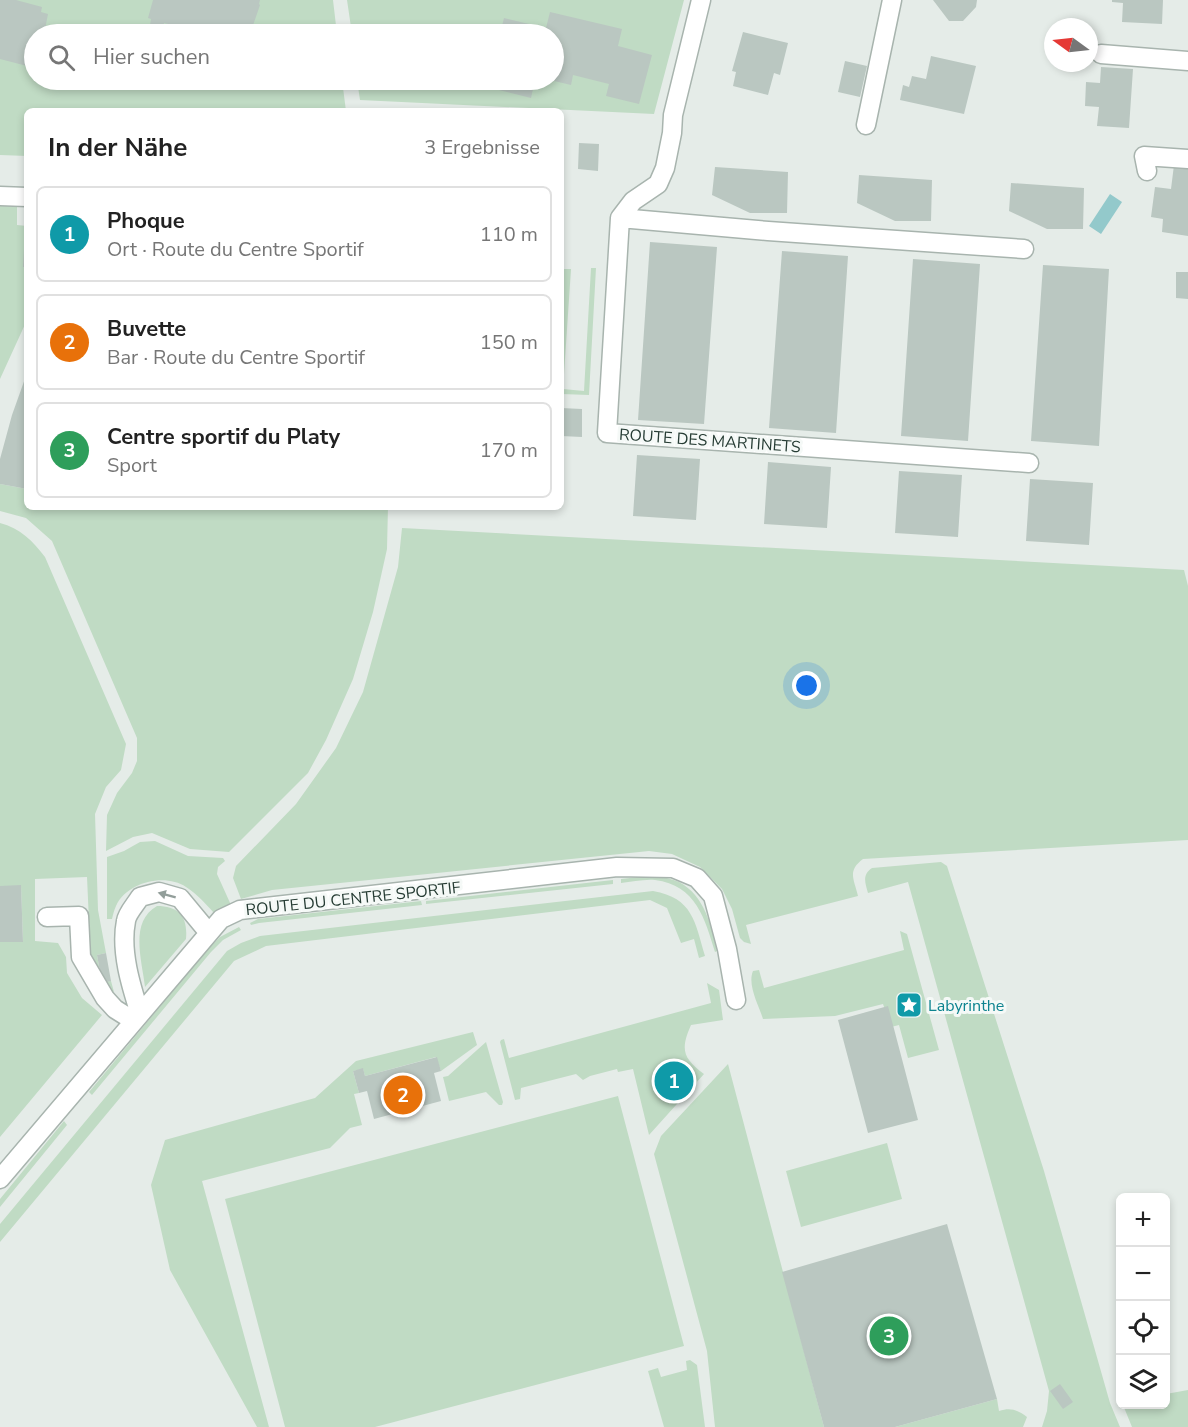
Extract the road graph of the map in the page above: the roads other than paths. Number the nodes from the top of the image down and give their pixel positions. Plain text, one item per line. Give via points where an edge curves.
1 (701, 0) edge
2 (892, 0) edge
3 (1101, 54) dead end
4 (1188, 61) edge
5 (866, 125) dead end
6 (1188, 159) edge
7 (1147, 171) dead end
8 (0, 196) edge
9 (24, 196) edge
10 (621, 218) junction
11 (1024, 249) dead end
12 (1029, 463) dead end
13 (47, 917) dead end
14 (209, 933) junction
15 (736, 1000) dead end
16 (137, 1017) junction
17 (0, 1179) edge

1 - 10 street via 664,168 658,184 633,201
2 - 5 street
3 - 4 street
6 - 7 street via 1144,156
8 - 9 street
10 - 11 street
10 - 12 street, ROUTE DES MARTINETS via 607,433
13 - 16 street via 79,916 81,957 115,1009
14 - 15 street, ROUTE DU CENTRE SPORTIF via 221,919 240,910 617,867 673,868 697,878 713,896
14 - 16 street, ROUTE DU CENTRE SPORTIF
14 -> 16 street via 180,898 159,892 140,897 126,919 125,942
16 - 17 street, ROUTE DU CENTRE SPORTIF

